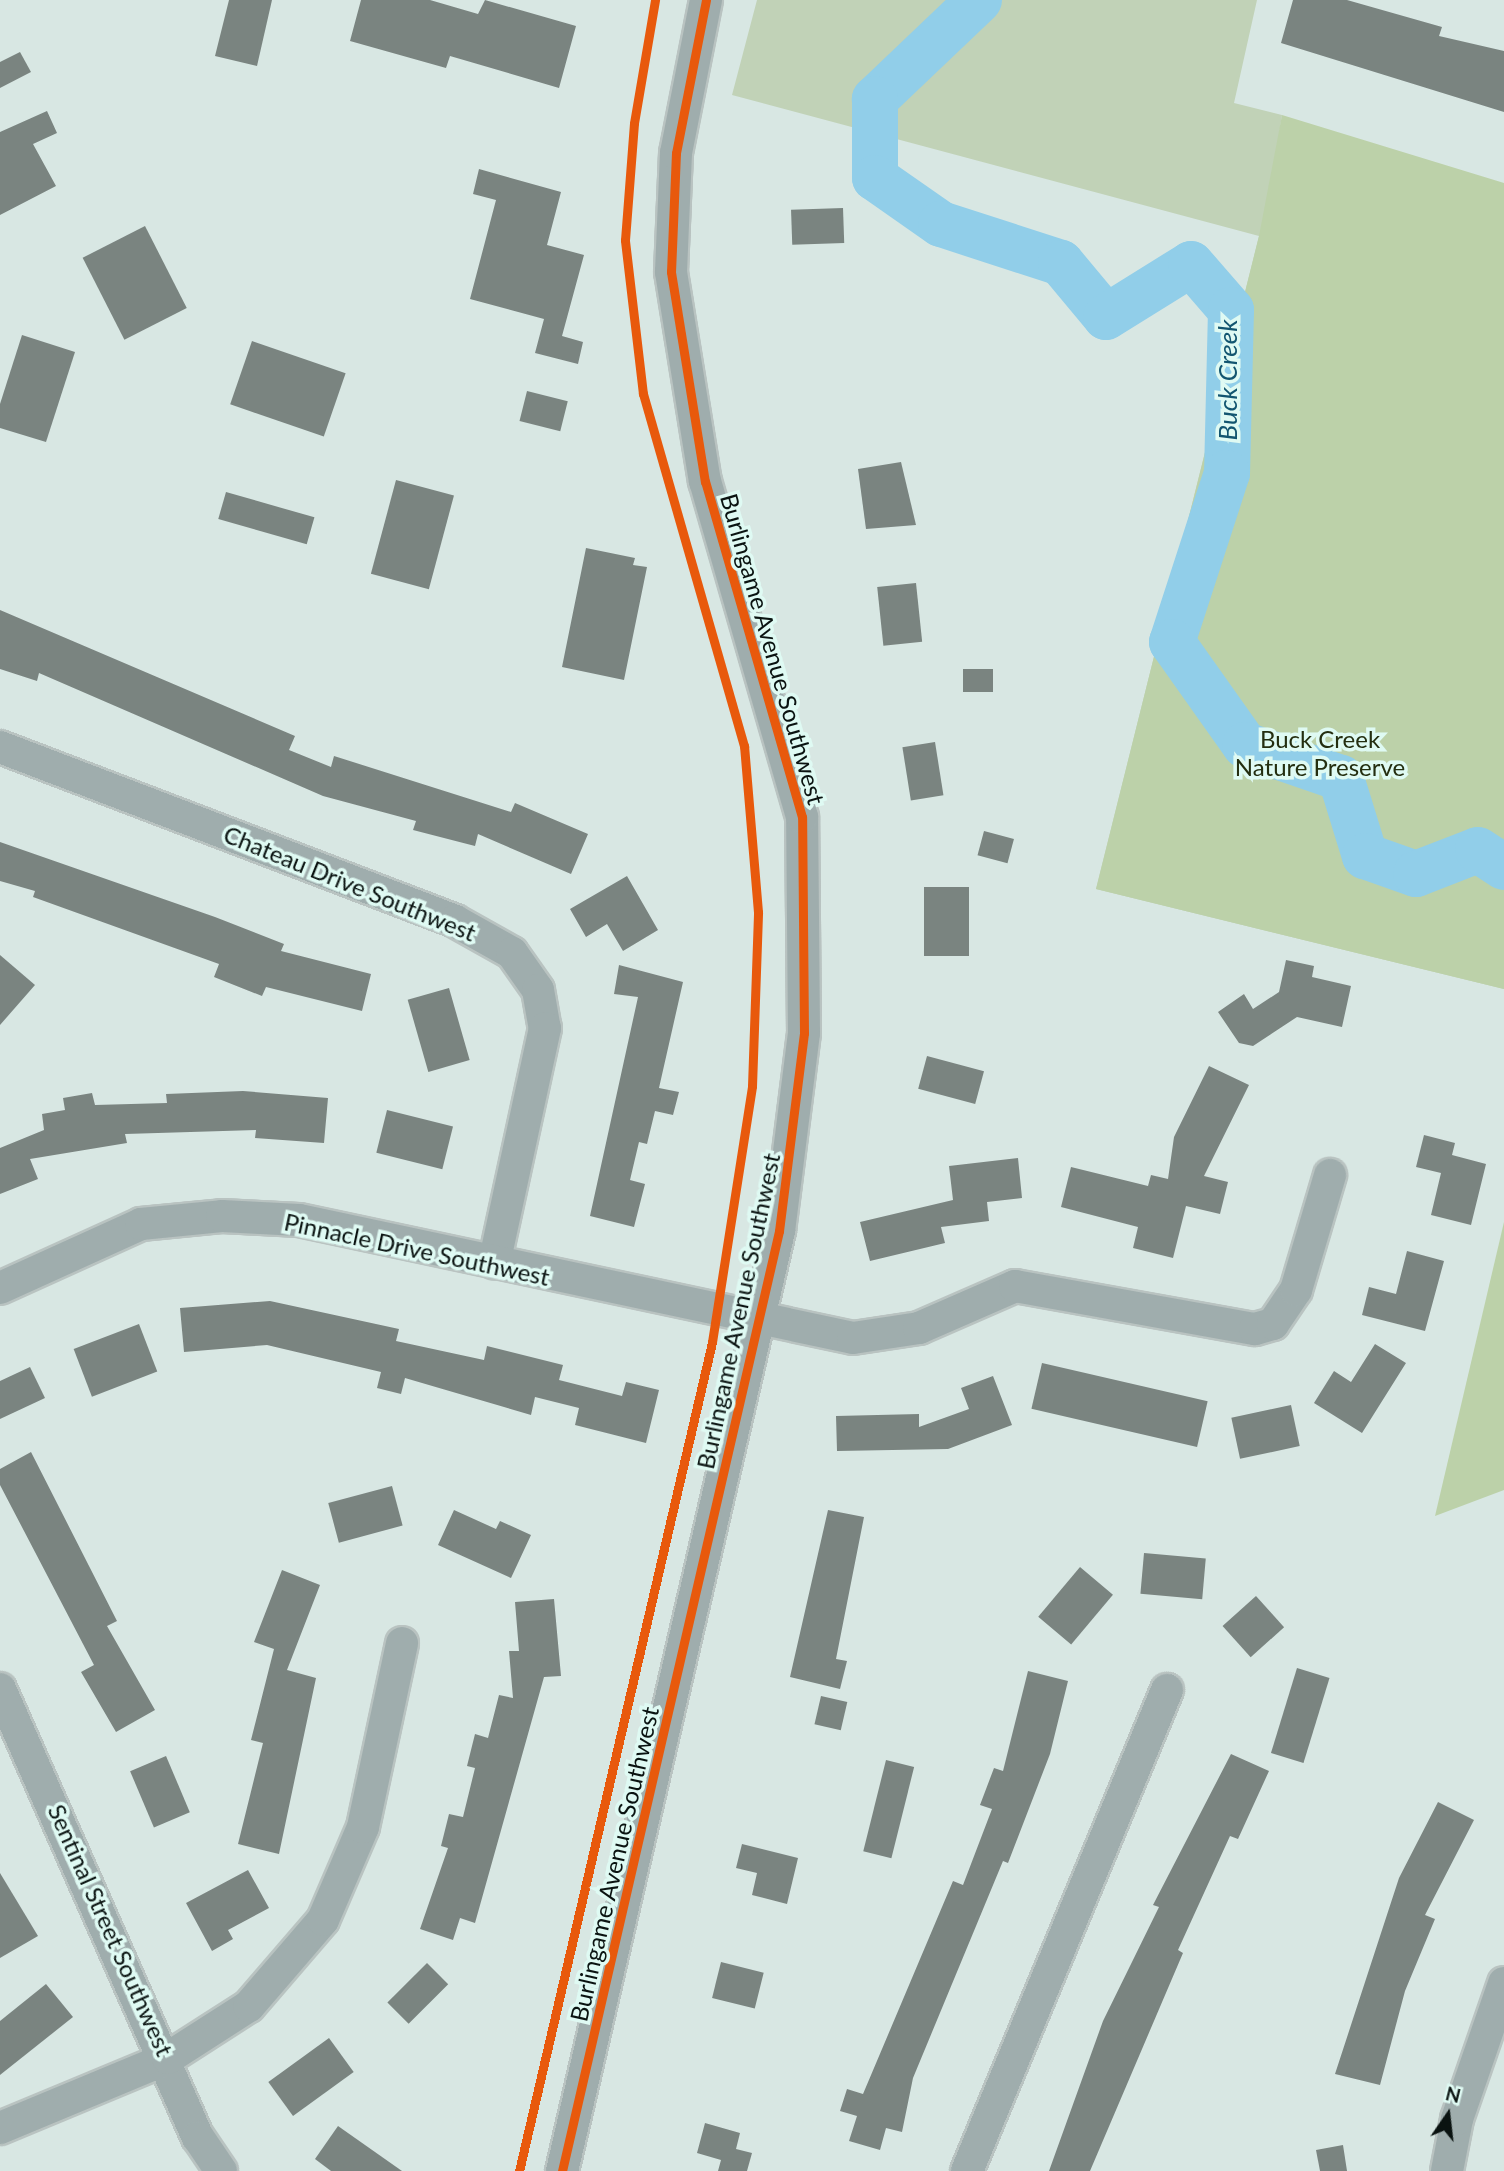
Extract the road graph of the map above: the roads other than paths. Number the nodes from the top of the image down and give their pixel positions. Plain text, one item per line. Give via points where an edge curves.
1 (706, 0) edge
2 (0, 747) edge
3 (1329, 1175) dead end
4 (494, 1264) junction
5 (0, 1287) edge
6 (759, 1322) junction
7 (402, 1643) dead end
8 (0, 1689) edge
9 (1167, 1690) dead end
10 (1504, 1983) edge
11 (168, 2058) junction
12 (0, 2128) edge
13 (221, 2171) edge
14 (562, 2171) edge
15 (967, 2171) edge
16 (1447, 2171) edge

1 - 6 street, Burlingame Avenue Southwest via 676,153 672,284 705,482 802,817 804,1033 779,1231
2 - 4 street, Chateau Drive Southwest via 455,921 512,953 538,990 545,1028
3 - 6 street, Pinnacle Drive Southwest via 1296,1290 1273,1324 1234,1326 1015,1286 919,1328 853,1338
4 - 5 street, Pinnacle Drive Southwest via 299,1220 222,1216 141,1224
4 - 6 street, Pinnacle Drive Southwest
6 - 14 street, Burlingame Avenue Southwest
7 - 11 street via 363,1826 323,1920 249,2006
8 - 11 street, Sentinal Street Southwest
9 - 15 street
10 - 16 street via 1457,2119
11 - 12 street
11 - 13 street, Sentinal Street Southwest via 198,2137

